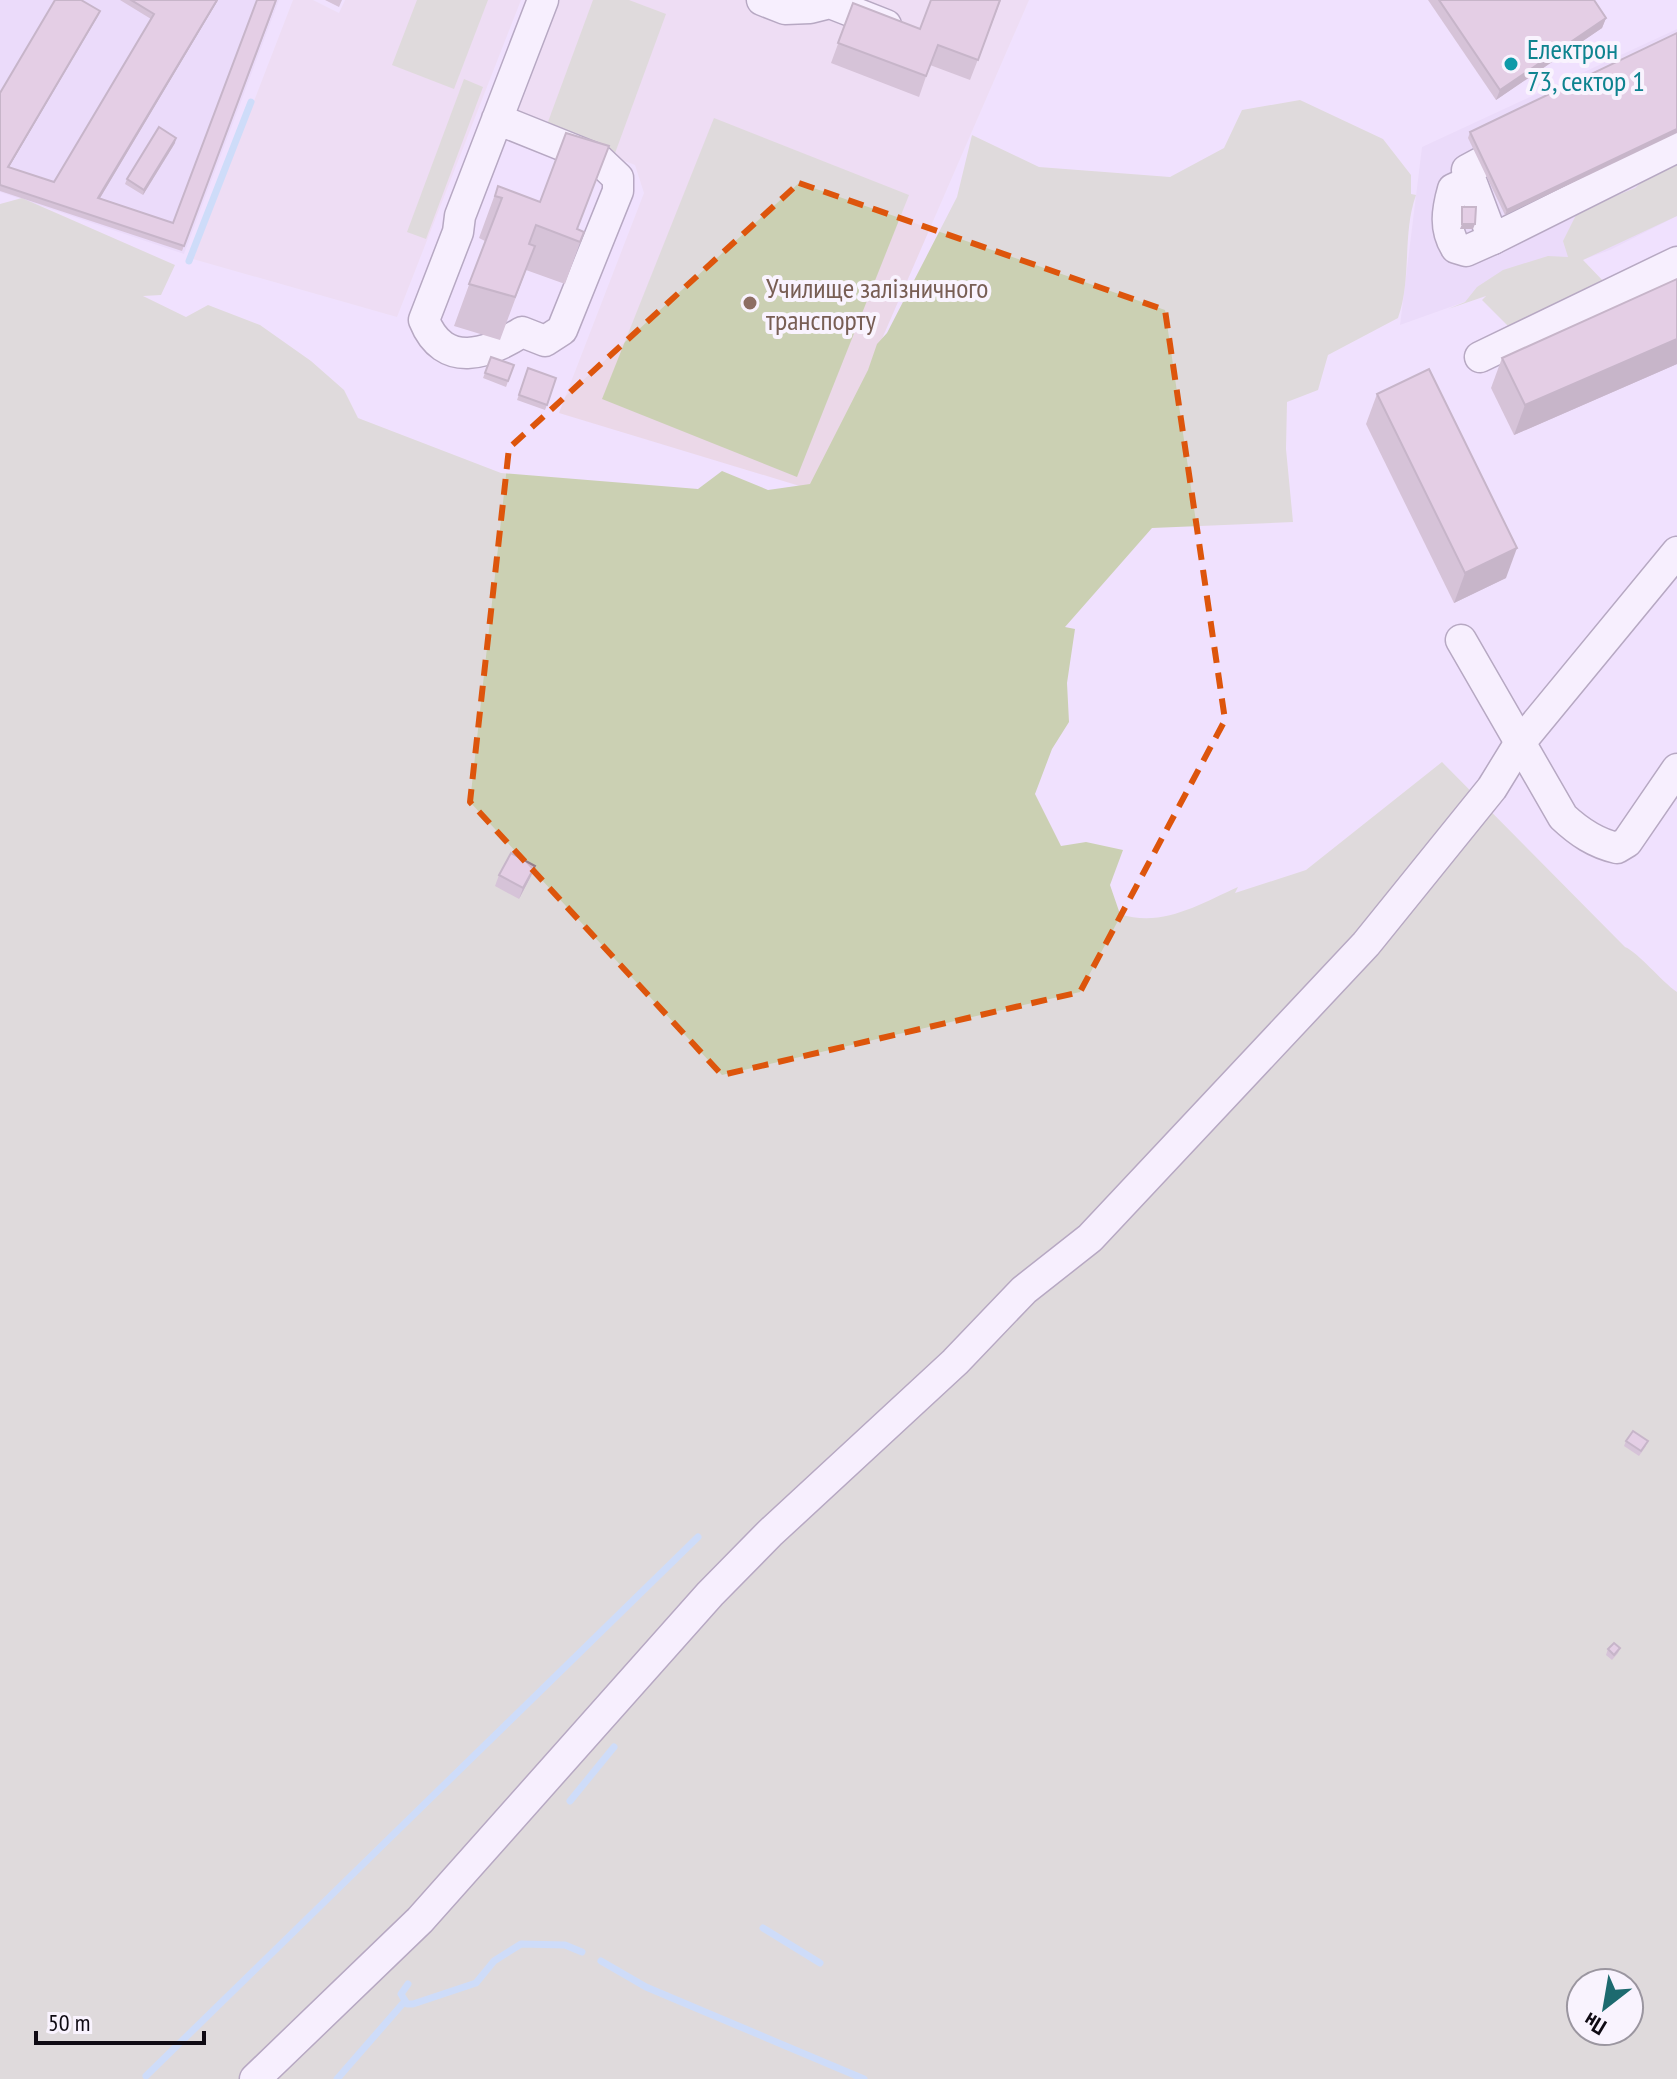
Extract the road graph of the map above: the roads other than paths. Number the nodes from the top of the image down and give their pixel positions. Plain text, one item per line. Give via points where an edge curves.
1 (543, 0) edge
2 (762, 0) edge
3 (831, 2) edge
4 (903, 31) edge
5 (497, 119) junction
6 (1677, 147) edge
7 (1473, 173) dead end
8 (1677, 262) edge
9 (1480, 357) dead end
10 (1677, 552) edge
11 (1461, 640) dead end
12 (1520, 742) junction
13 (1677, 769) edge
14 (255, 2079) edge

1 - 5 lane
2 - 3 lane via 785,9
3 - 4 lane
5 - 5 lane via 424,320 442,344 461,353 481,354 522,332 545,341 562,330 618,191 618,178 599,160
6 - 7 lane via 1493,239 1467,170
8 - 9 lane
10 - 12 lane
11 - 12 lane
12 - 13 lane via 1563,817 1590,838 1617,848 1627,842
12 - 14 lane via 1492,788 1391,916 1090,1238 1024,1290 955,1362 770,1533 420,1920

